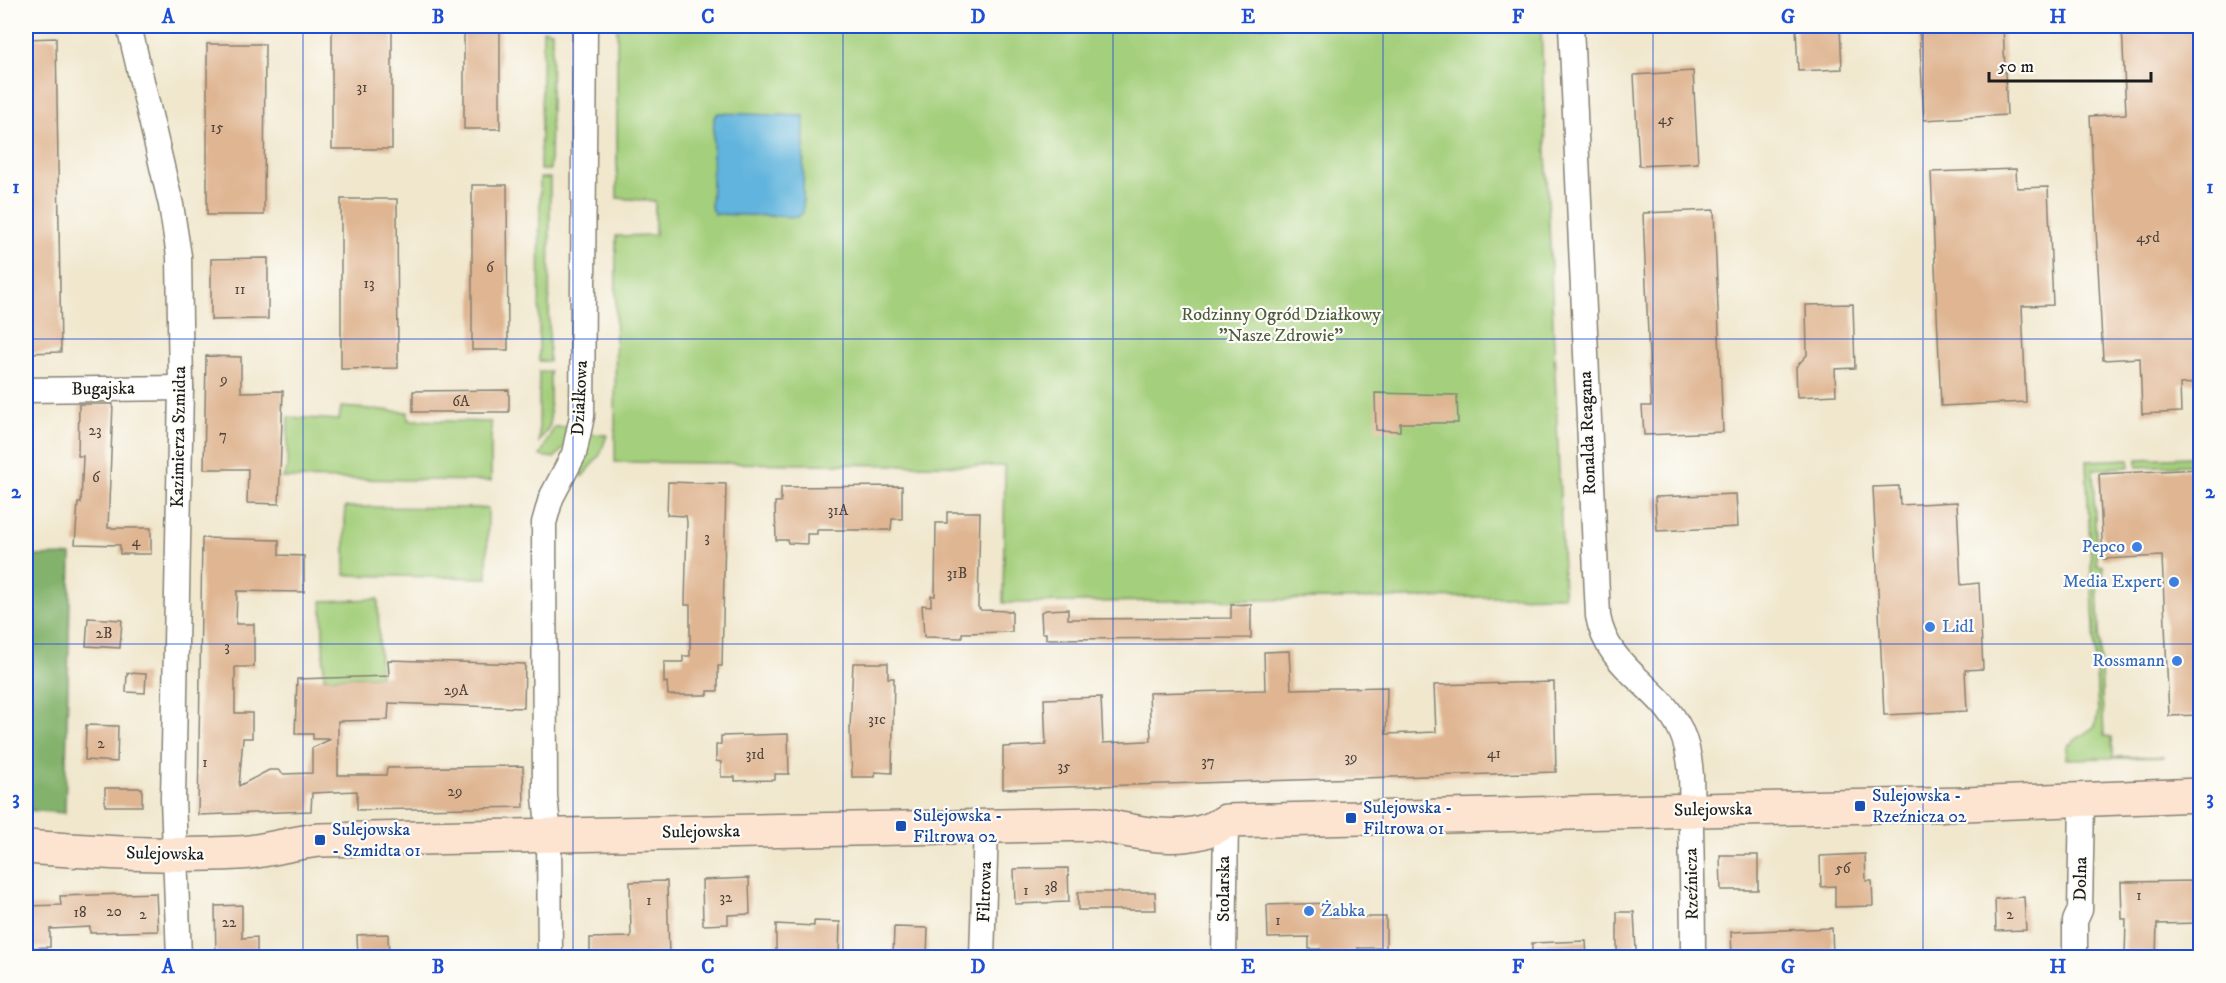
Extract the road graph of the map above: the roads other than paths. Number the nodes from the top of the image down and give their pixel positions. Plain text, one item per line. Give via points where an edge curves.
1 (129, 26) edge
2 (585, 26) edge
3 (1571, 26) edge
4 (181, 388) junction
5 (26, 390) edge
6 (2200, 795) edge
7 (2082, 800) junction
8 (1691, 810) junction
9 (1226, 821) junction
10 (26, 825) edge
11 (986, 826) junction
12 (549, 835) junction
13 (175, 844) junction
14 (26, 847) edge
15 (179, 957) edge
16 (550, 957) edge
17 (982, 957) edge
18 (1224, 957) edge
19 (1693, 957) edge
20 (2074, 957) edge

1 - 4 street, Kazimierza Szmidta via 177,240
2 - 12 street, Działkowa via 582,416 574,454 551,498 544,523 545,797
3 - 8 street, Ronalda Reagana via 1598,616 1614,657 1664,706 1680,728 1689,759
4 - 5 street, Bugajska
4 - 13 street, Kazimierza Szmidta
6 - 7 main road, Sulejowska
7 - 8 main road, Sulejowska
7 - 20 street, Dolna via 2080,910 2075,921
8 - 9 main road, Sulejowska
8 - 19 street, Rzeźnicza
9 - 11 main road, Sulejowska via 1210,810 1142,811 1098,824
9 - 18 street, Stolarska
10 - 13 main road, Sulejowska
11 - 12 main road, Sulejowska
11 - 17 street, Filtrowa
12 - 13 main road, Sulejowska via 303,842 240,854
12 - 16 street, Działkowa
13 - 14 main road, Sulejowska
13 - 15 street, Kazimierza Szmidta

